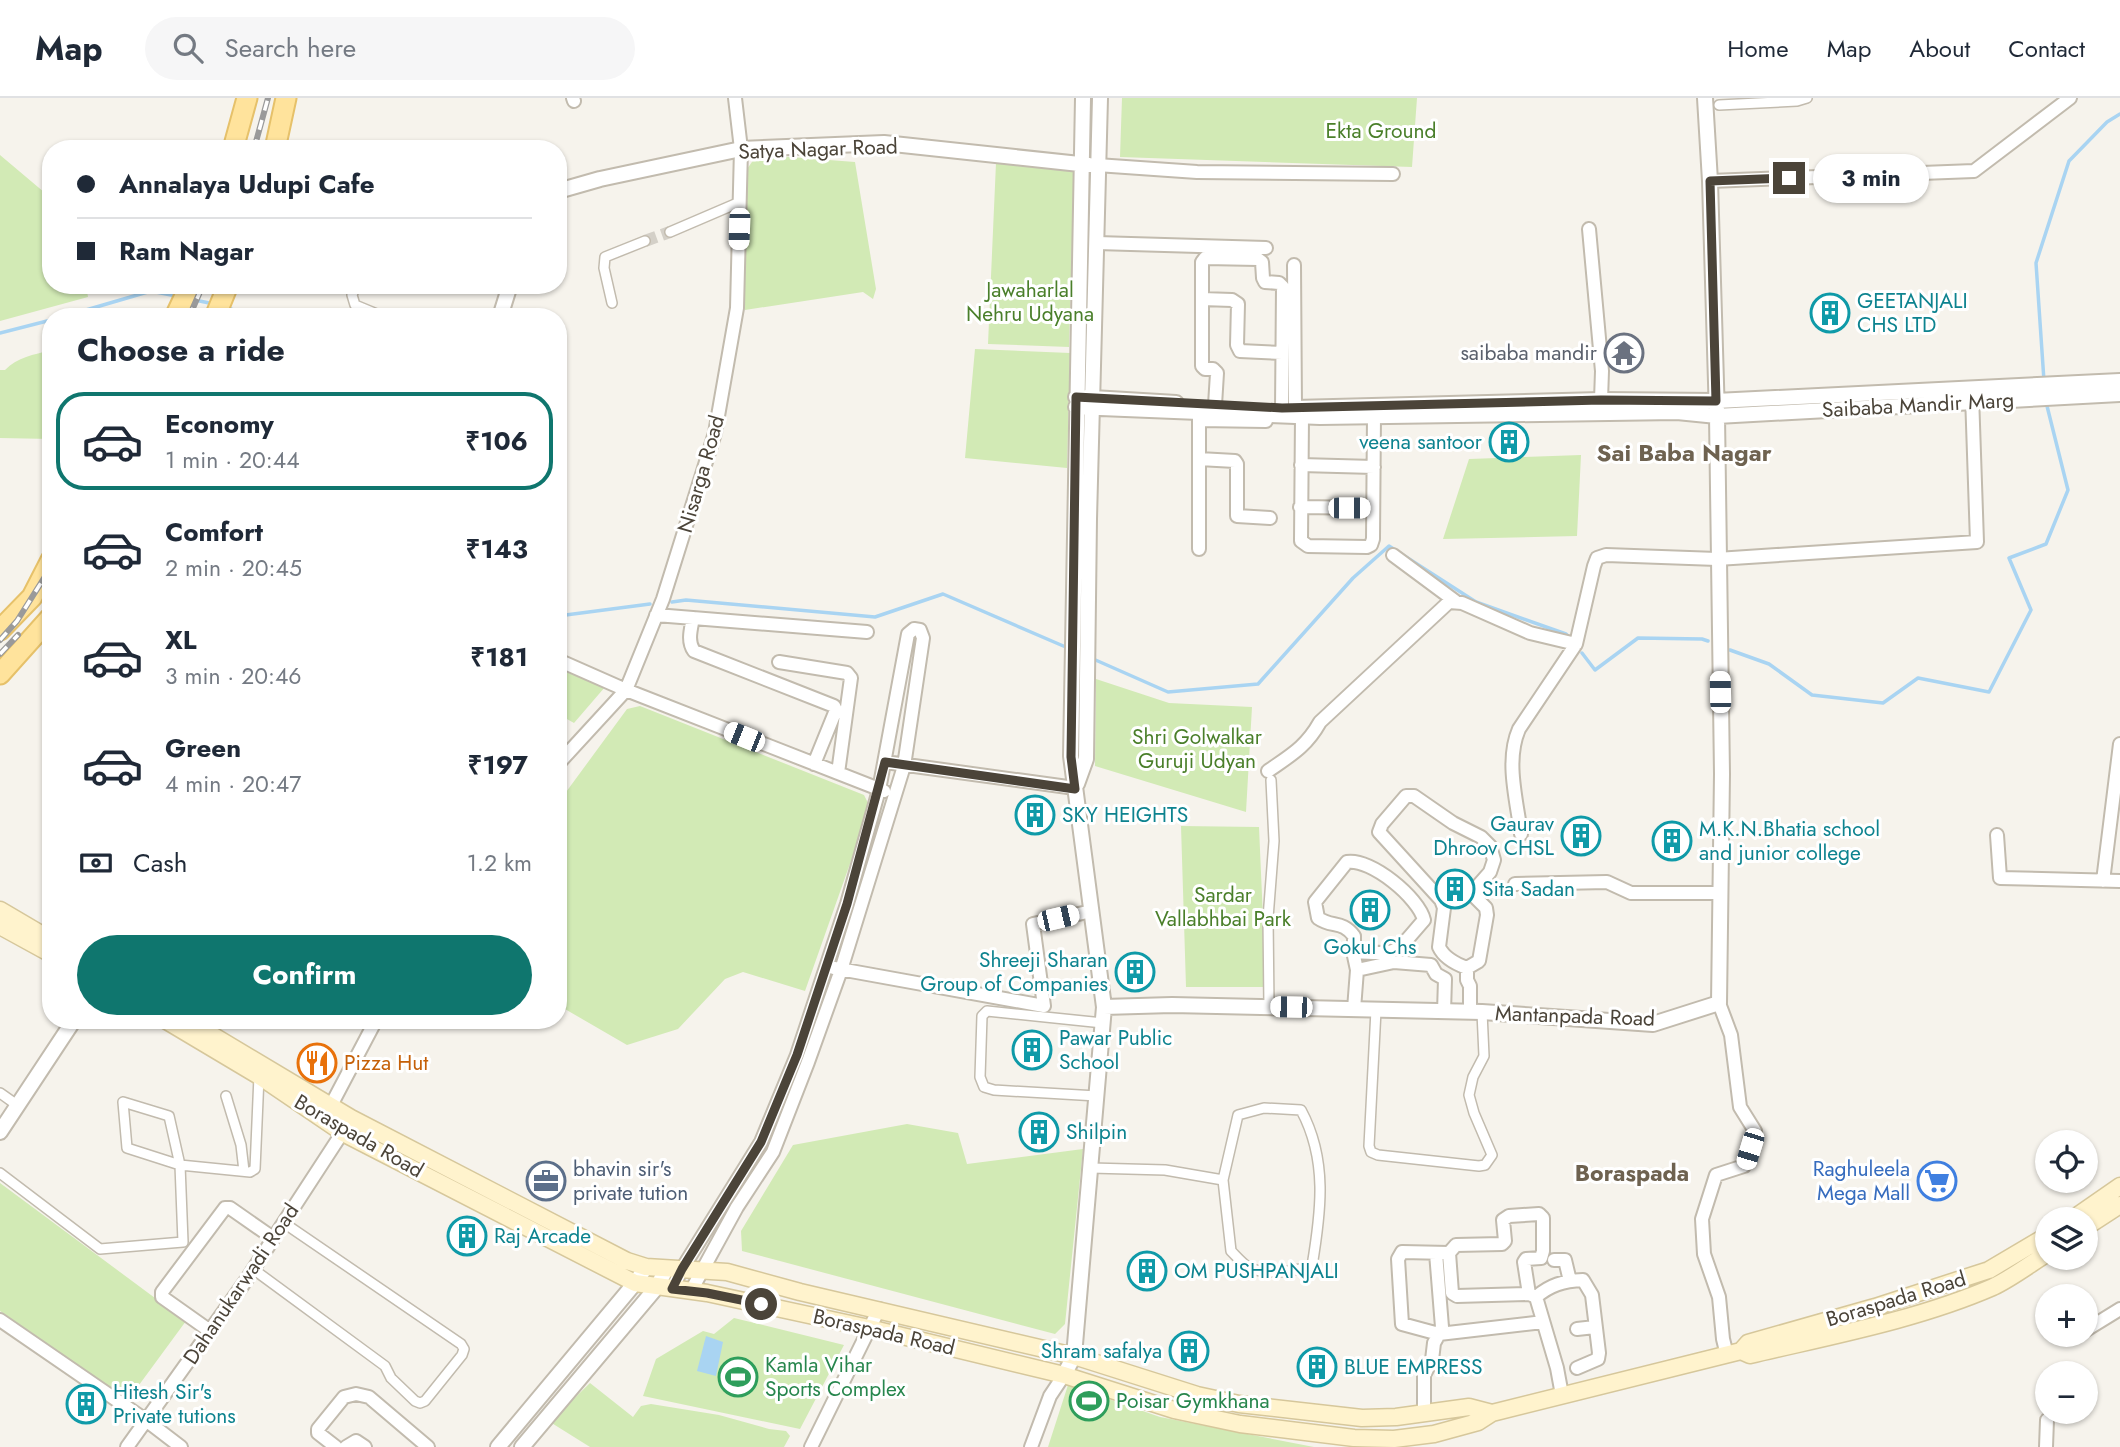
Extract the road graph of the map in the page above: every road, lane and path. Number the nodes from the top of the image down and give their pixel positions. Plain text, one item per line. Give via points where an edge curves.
1 (247, 98) edge
2 (286, 98) edge
3 (735, 98) edge
4 (1083, 98) edge
5 (1100, 98) edge
6 (1807, 98) edge
7 (2070, 98) edge
8 (1710, 103) edge
9 (235, 140) edge
10 (277, 140) edge
11 (741, 149) junction
12 (1081, 164) junction
13 (1097, 165) junction
14 (1393, 174) dead end
15 (1710, 181) junction
16 (567, 188) edge
17 (740, 202) junction
18 (1589, 229) dead end
19 (670, 232) tunnel mouth
20 (645, 241) tunnel mouth
21 (1097, 243) junction
22 (1266, 248) dead end
23 (1294, 265) dead end
24 (352, 294) edge
25 (1202, 299) junction
26 (612, 303) dead end
27 (362, 308) edge
28 (1282, 353) junction
29 (2120, 381) edge
30 (2045, 391) junction
31 (2120, 394) edge
32 (1972, 395) junction
33 (1601, 400) junction
34 (1716, 401) junction
35 (1076, 402) junction
36 (1093, 403) junction
37 (1215, 405) junction
38 (1293, 411) junction
39 (1374, 416) junction
40 (1717, 416) junction
41 (1199, 417) junction
42 (1199, 459) junction
43 (1301, 466) junction
44 (1374, 467) junction
45 (1300, 508) junction
46 (1373, 508) junction
47 (1270, 518) dead end
48 (1199, 549) dead end
49 (1393, 555) dead end
50 (1717, 559) junction
51 (42, 578) edge
52 (1455, 601) junction
53 (656, 615) junction
54 (693, 618) junction
55 (1080, 624) junction
56 (42, 627) edge
57 (0, 630) edge
58 (867, 632) dead end
59 (1576, 644) junction
60 (779, 662) dead end
61 (567, 664) edge
62 (0, 674) edge
63 (626, 690) junction
64 (2120, 744) edge
65 (567, 754) edge
66 (885, 762) junction
67 (814, 764) junction
68 (904, 766) junction
69 (838, 773) junction
70 (1270, 775) joint
71 (2117, 787) edge
72 (1075, 789) junction
73 (879, 790) junction
74 (895, 794) junction
75 (1521, 834) dead end
76 (1997, 835) dead end
77 (2104, 881) junction
78 (2120, 881) edge
79 (1515, 884) dead end
80 (1721, 893) junction
81 (0, 910) edge
82 (1091, 911) junction
83 (0, 926) edge
84 (42, 935) edge
85 (42, 949) edge
86 (1354, 952) junction
87 (827, 966) junction
88 (841, 970) junction
89 (1357, 970) junction
90 (1467, 974) junction
91 (1719, 1003) junction
92 (1104, 1007) junction
93 (1269, 1007) junction
94 (1354, 1009) junction
95 (1376, 1010) junction
96 (1444, 1012) junction
97 (1472, 1012) junction
98 (1103, 1023) junction
99 (68, 1029) edge
100 (180, 1029) edge
101 (201, 1029) edge
102 (371, 1029) edge
103 (811, 1034) junction
104 (259, 1076) junction
105 (0, 1093) edge
106 (226, 1096) dead end
107 (1097, 1096) junction
108 (777, 1103) junction
109 (18, 1105) junction
110 (790, 1108) junction
111 (327, 1112) junction
112 (347, 1125) junction
113 (0, 1132) edge
114 (180, 1165) junction
115 (1091, 1168) junction
116 (244, 1171) junction
117 (0, 1173) edge
118 (1223, 1180) junction
119 (2120, 1186) edge
120 (738, 1194) junction
121 (2120, 1205) edge
122 (2090, 1207) edge
123 (2098, 1219) edge
124 (284, 1223) junction
125 (273, 1238) junction
126 (2035, 1243) edge
127 (1443, 1253) junction
128 (1554, 1260) dead end
129 (2035, 1261) edge
130 (646, 1267) junction
131 (253, 1269) junction
132 (674, 1269) junction
133 (701, 1270) junction
134 (1570, 1281) junction
135 (635, 1283) junction
136 (664, 1288) junction
137 (691, 1291) junction
138 (1533, 1296) junction
139 (879, 1309) junction
140 (2120, 1309) edge
141 (0, 1320) edge
142 (1543, 1322) junction
143 (2098, 1323) edge
144 (1595, 1327) junction
145 (869, 1328) junction
146 (1577, 1329) dead end
147 (210, 1331) junction
148 (1439, 1334) junction
149 (1734, 1353) junction
150 (1074, 1356) junction
151 (1577, 1368) dead end
152 (1064, 1375) junction
153 (1562, 1395) junction
154 (1492, 1413) junction
155 (1424, 1414) junction
156 (525, 1415) junction
157 (1356, 1417) junction
158 (147, 1421) junction
159 (2047, 1424) edge
160 (540, 1426) junction
161 (1354, 1438) junction
162 (127, 1447) edge
163 (181, 1447) edge
164 (336, 1447) edge
165 (346, 1447) edge
166 (365, 1447) edge
167 (428, 1447) edge
168 (498, 1447) edge
169 (522, 1447) edge
170 (811, 1447) edge
171 (1031, 1447) edge
172 (2046, 1447) edge

1 - 9 main road
2 - 10 main road
3 - 11 street, Nisarga Road
4 - 12 street
5 - 13 street
6 - 8 street
7 - 15 street via 1974,171
8 - 15 street
11 - 12 street, Satya Nagar Road via 884,143
11 - 16 street, Satya Nagar Road
11 - 17 street, Nisarga Road
12 - 13 street
12 - 35 street
13 - 14 street via 1197,172
13 - 21 street
15 - 34 street
17 - 19 street
17 - 53 street, Nisarga Road via 737,308 716,433
18 - 33 street
20 - 26 street via 606,257
21 - 22 street
21 - 36 street
23 - 38 street
24 - 27 street via 355,305
25 - 28 street via 1238,304 1240,351
25 - 28 street via 1205,258 1258,259 1265,282 1283,287
25 - 37 street via 1202,366 1216,373
28 - 38 street
29 - 30 street, Saibaba Mandir Marg
30 - 31 street, Saibaba Mandir Marg
30 - 32 street, Saibaba Mandir Marg
32 - 34 street, Saibaba Mandir Marg
32 - 40 street, Saibaba Mandir Marg
32 - 50 street via 1977,542
33 - 34 street, Saibaba Mandir Marg
33 - 38 street, Saibaba Mandir Marg
34 - 40 street
35 - 36 street
35 - 55 street
36 - 37 street
36 - 41 street
36 - 55 street
37 - 38 street
38 - 39 street, Saibaba Mandir Marg
38 - 41 street via 1266,423
38 - 43 street
39 - 40 street, Saibaba Mandir Marg via 1677,412
39 - 44 street
40 - 50 street
41 - 42 street
42 - 47 street via 1235,461 1237,516
42 - 48 street
43 - 44 street
43 - 45 street
44 - 46 street
45 - 46 street
45 - 46 street via 1301,541 1308,546 1367,547 1373,539
49 - 52 street
50 - 59 street via 1597,558
50 - 80 street
51 - 57 main road via 32,597
52 - 59 street via 1530,633
52 - 70 street via 1441,608
53 - 54 street
53 - 63 street, Nisarga Road
54 - 58 street
54 - 67 street via 690,638 694,651 834,706
55 - 72 street via 1072,664
55 - 72 street via 1087,664 1086,759
56 - 62 main road
59 - 75 street via 1513,743
60 - 69 street via 847,673 851,678
61 - 63 street
63 - 65 street, Nisarga Road
63 - 67 street
64 - 71 street
66 - 68 street
66 - 68 street via 908,634 920,630 923,638
66 - 73 street
67 - 69 street
68 - 72 street
68 - 74 street
69 - 73 street
70 - 93 street via 1274,841 1268,918
71 - 77 street
72 - 82 street
73 - 74 street
73 - 87 street
74 - 88 street
76 - 77 street via 2000,878
77 - 78 street
79 - 80 street via 1607,882 1631,893
80 - 91 street
81 - 84 main road
82 - 88 street via 1033,924 1044,1006
82 - 92 street
83 - 85 main road
86 - 86 street via 1355,940 1349,930 1318,918 1315,902 1347,862 1356,860 1404,891 1424,920 1392,953
86 - 89 street
87 - 88 street
87 - 103 street
88 - 103 street
89 - 94 street
89 - 96 street via 1394,962 1431,965 1445,979
90 - 90 street via 1479,961 1487,915 1474,896 1494,860 1490,846 1414,796 1406,796 1380,831 1441,900 1439,947
90 - 97 street via 1464,985
91 - 97 street, Mantanpada Road via 1653,1024
91 - 149 street via 1731,1035 1740,1107 1755,1131 1744,1166 1716,1175 1702,1219 1704,1254 1719,1297 1723,1339
92 - 93 street, Mantanpada Road
92 - 98 street
93 - 94 street, Mantanpada Road
94 - 95 street, Mantanpada Road
95 - 96 street, Mantanpada Road
95 - 97 street via 1371,1152 1479,1166 1492,1155 1469,1095 1484,1056
96 - 97 street, Mantanpada Road
98 - 107 street
98 - 107 street via 987,1011 982,1016 980,1077 984,1087
99 - 109 street
100 - 104 main road, Boraspada Road
101 - 111 main road, Boraspada Road
102 - 111 street
103 - 108 street
103 - 110 street
104 - 111 main road, Boraspada Road
104 - 116 street via 255,1169
105 - 109 street
106 - 116 street
107 - 115 street
108 - 110 street
108 - 120 street
109 - 113 street
110 - 120 street via 774,1152
111 - 112 main road, Boraspada Road
112 - 124 street, Dahanukarwadi Road
112 - 130 main road, Boraspada Road
112 - 135 main road, Boraspada Road
114 - 114 street via 169,1116 123,1102 128,1148
114 - 116 street
114 - 117 street via 183,1242 100,1249
115 - 118 street via 1165,1170
115 - 150 street
118 - 118 street via 1231,1251 1249,1267 1271,1271 1312,1266 1322,1183 1312,1131 1301,1110 1264,1108 1238,1115
119 - 122 main road
120 - 132 street
120 - 133 street
121 - 123 main road
124 - 125 street, Dahanukarwadi Road
124 - 131 street via 461,1344 462,1355 425,1401 415,1401 385,1366
125 - 131 street, Dahanukarwadi Road
125 - 147 street via 225,1208 162,1292 162,1297
126 - 149 main road, Boraspada Road via 1989,1270 1748,1343
127 - 138 street via 1452,1293 1457,1297
127 - 138 street via 1456,1245 1502,1244 1503,1220 1539,1214 1543,1218 1541,1258 1524,1262
127 - 148 street
127 - 148 street via 1402,1252 1398,1259 1402,1324
128 - 134 street via 1565,1260
129 - 149 main road, Boraspada Road via 1994,1286 1914,1314 1750,1355
130 - 132 main road, Boraspada Road
130 - 135 street
131 - 147 street, Dahanukarwadi Road
132 - 133 main road, Boraspada Road
132 - 136 street
133 - 137 street
133 - 139 main road, Boraspada Road via 727,1272
134 - 138 street
134 - 144 street via 1583,1280 1588,1286
135 - 136 main road, Boraspada Road
135 - 156 street
136 - 137 main road, Boraspada Road
136 - 160 street
137 - 145 main road, Boraspada Road
138 - 142 street
139 - 145 street
139 - 150 main road, Boraspada Road
140 - 143 street
141 - 158 street
142 - 148 street
142 - 153 street
144 - 146 street
144 - 151 street via 1598,1359
145 - 152 main road, Boraspada Road
145 - 170 street
147 - 158 street, Dahanukarwadi Road
148 - 155 street via 1424,1375
149 - 153 main road, Boraspada Road
150 - 152 street
150 - 157 main road, Boraspada Road via 1196,1395
152 - 161 main road, Boraspada Road via 1174,1410 1240,1424
152 - 171 street via 1050,1396
153 - 154 main road, Boraspada Road
154 - 155 main road, Boraspada Road via 1469,1408
154 - 161 main road, Boraspada Road via 1478,1422 1434,1434
155 - 157 main road, Boraspada Road
156 - 160 street
156 - 168 street
157 - 161 main road
158 - 162 street, Dahanukarwadi Road
158 - 163 street
159 - 172 street
160 - 169 street
164 - 167 street via 318,1429 344,1397 356,1394 369,1397
165 - 166 street via 356,1441

